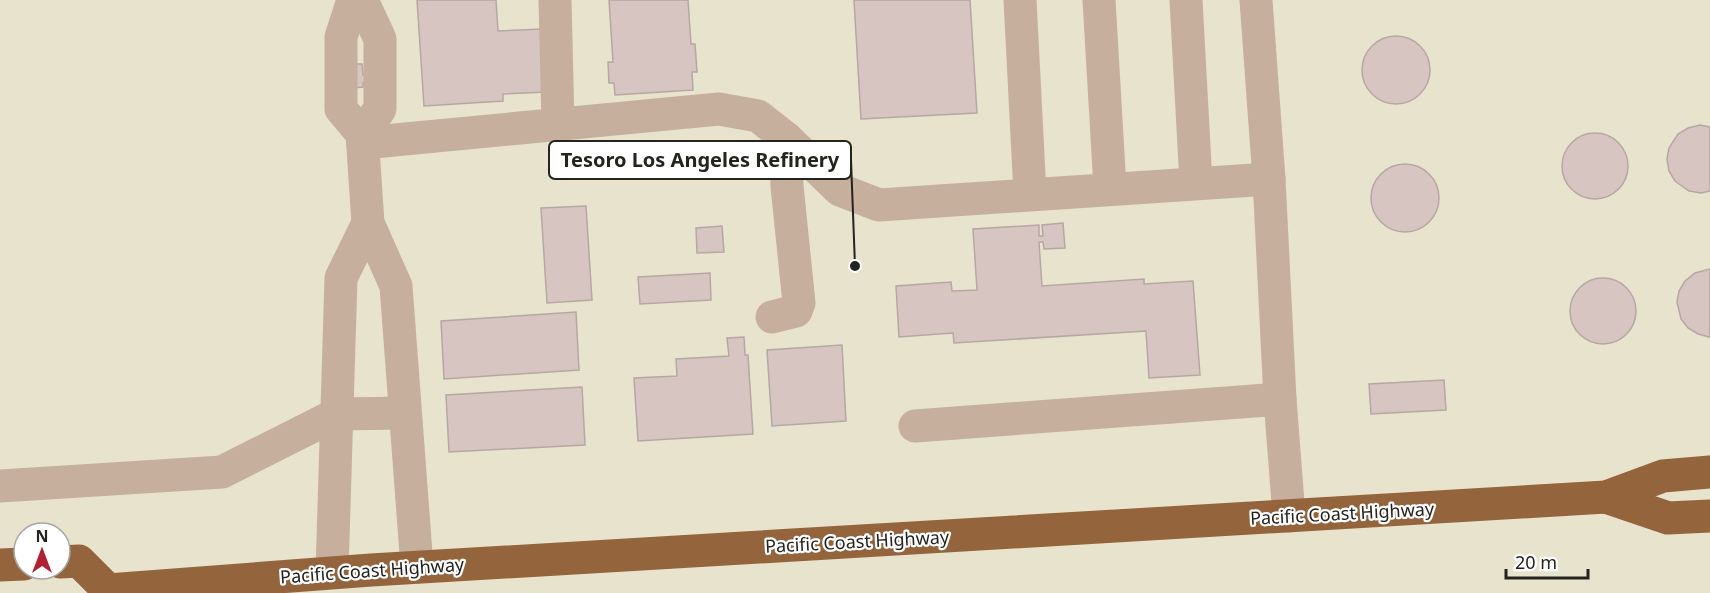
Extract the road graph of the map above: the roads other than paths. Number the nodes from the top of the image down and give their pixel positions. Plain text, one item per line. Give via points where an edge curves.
1 (353, 0) edge
2 (362, 0) edge
3 (555, 0) edge
4 (1020, 0) edge
5 (1098, 0) edge
6 (1186, 0) edge
7 (1257, 0) edge
8 (558, 124) junction
9 (786, 138) junction
10 (362, 139) junction
11 (1269, 179) junction
12 (1196, 183) junction
13 (1110, 188) junction
14 (1030, 194) junction
15 (368, 223) junction
16 (772, 316) dead end
17 (1280, 399) junction
18 (405, 413) junction
19 (337, 414) junction
20 (915, 426) dead end
21 (1710, 472) edge
22 (0, 486) edge
23 (1606, 497) junction
24 (1289, 516) junction
25 (1710, 516) edge
26 (72, 564) edge
27 (417, 567) junction
28 (332, 572) junction
29 (106, 591) edge

1 - 10 lane via 341,37 341,110
2 - 10 lane via 380,39 380,108
3 - 8 lane
4 - 14 lane
5 - 13 lane
6 - 12 lane
7 - 11 lane
8 - 9 lane via 719,109 758,116
8 - 10 lane
9 - 14 lane via 840,190 879,205
9 - 16 lane via 799,303 796,311
10 - 15 lane
11 - 12 lane
11 - 17 lane
12 - 13 lane
13 - 14 lane
15 - 18 lane via 396,286
15 - 19 lane via 341,278
17 - 20 lane
17 - 24 lane
18 - 19 lane
18 - 27 lane
19 - 22 lane via 222,472
19 - 28 lane
21 - 23 highway, Pacific Coast Highway via 1663,476
23 - 24 highway, Pacific Coast Highway
23 - 25 highway, Pacific Coast Highway via 1668,518
24 - 27 highway, Pacific Coast Highway
26 - 29 highway, Pacific Coast Highway
27 - 28 highway, Pacific Coast Highway
28 - 29 highway, Pacific Coast Highway

